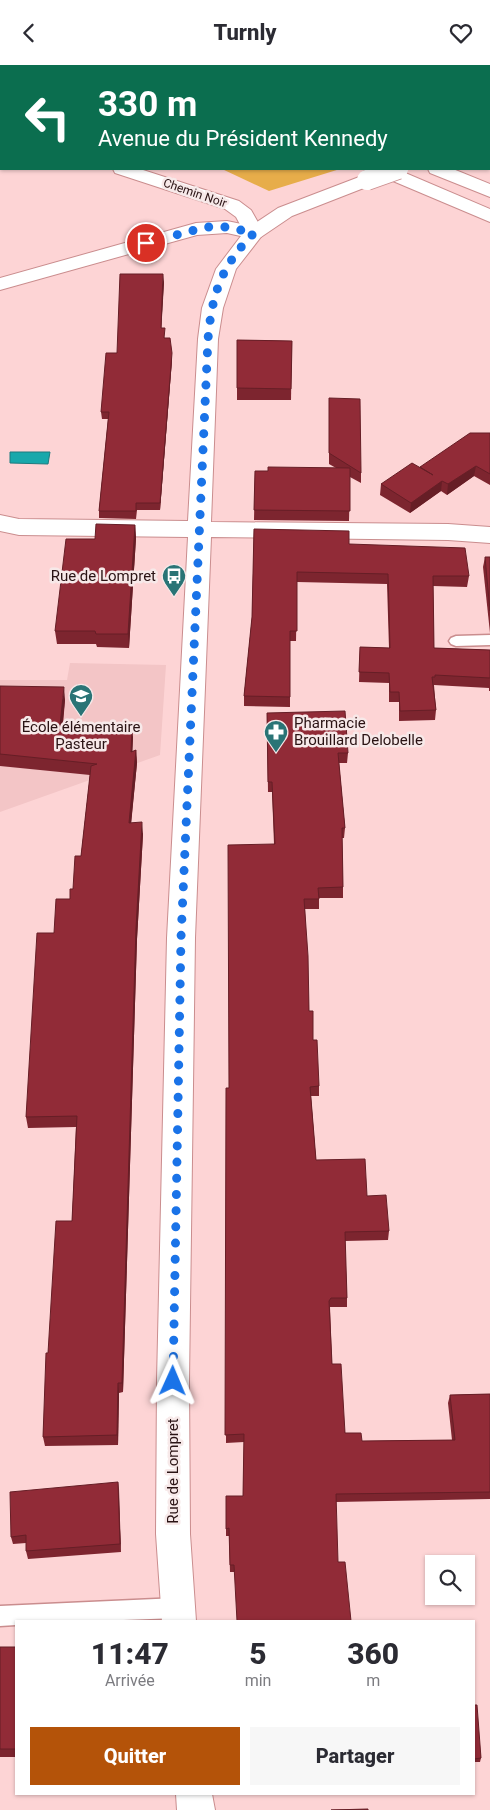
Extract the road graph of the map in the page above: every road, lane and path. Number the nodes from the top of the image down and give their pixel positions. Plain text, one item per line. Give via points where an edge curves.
1 (125, 170) edge
2 (393, 170) edge
3 (439, 170) edge
4 (374, 174) edge
5 (490, 191) edge
6 (490, 216) edge
7 (254, 233) junction
8 (0, 285) edge
9 (0, 523) edge
10 (200, 530) junction
11 (490, 535) edge
12 (490, 639) edge
13 (456, 641) dead end
14 (178, 1615) edge
15 (0, 1616) edge
16 (194, 1795) edge
17 (196, 1810) edge

1 - 7 main road, Chemin Noir via 232,205 244,214
2 - 4 main road, Rue de Lompret, bridge
3 - 5 main road
4 - 6 main road
4 - 7 main road, Rue de Lompret via 286,213
7 - 8 main road via 227,227 196,229
7 - 10 main road, Rue de Lompret via 227,265 214,298 208,339
9 - 10 main road via 19,527
10 - 11 main road
10 - 14 main road, Rue de Lompret via 181,938 173,1381
12 - 13 lane
14 - 15 lane
16 - 17 main road

